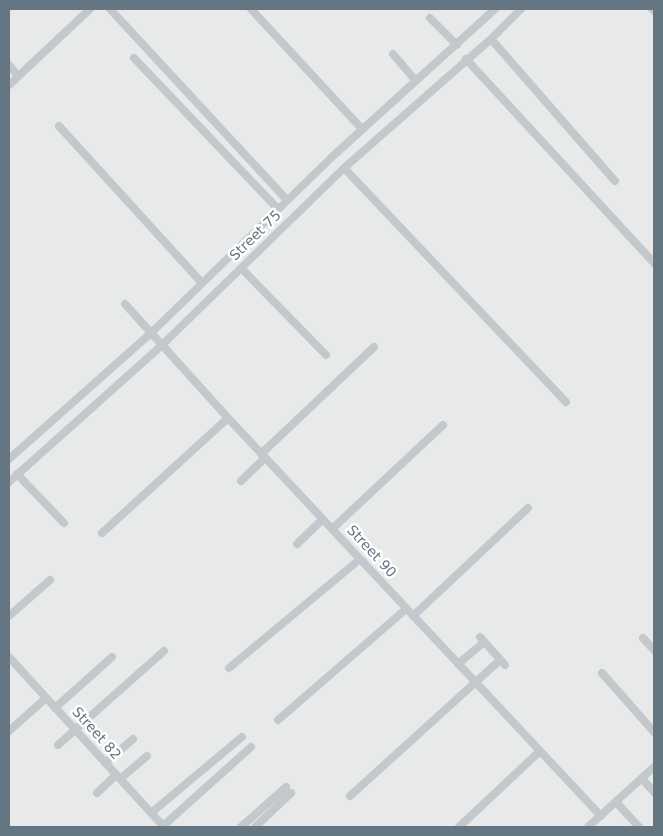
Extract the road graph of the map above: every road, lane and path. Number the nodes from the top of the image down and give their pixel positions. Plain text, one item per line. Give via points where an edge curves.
1 (90, 9) edge
2 (110, 9) edge
3 (251, 9) edge
4 (495, 9) edge
5 (521, 9) edge
6 (430, 18) dead end
7 (491, 39) junction
8 (456, 45) junction
9 (393, 54) dead end
10 (134, 58) dead end
11 (466, 60) junction
12 (9, 65) edge
13 (18, 76) junction
14 (416, 81) junction
15 (9, 85) edge
16 (58, 126) dead end
17 (362, 129) junction
18 (344, 168) junction
19 (616, 181) dead end
20 (287, 200) junction
21 (278, 209) junction
22 (654, 263) edge
23 (241, 268) junction
24 (202, 283) junction
25 (125, 304) dead end
26 (150, 334) junction
27 (161, 346) junction
28 (374, 347) dead end
29 (326, 355) dead end
30 (566, 402) dead end
31 (228, 418) junction
32 (443, 425) dead end
33 (263, 456) junction
34 (9, 459) edge
35 (18, 474) junction
36 (240, 481) dead end
37 (9, 482) edge
38 (528, 508) dead end
39 (323, 520) junction
40 (64, 523) dead end
41 (332, 529) junction
42 (102, 533) dead end
43 (297, 544) dead end
44 (360, 559) junction
45 (50, 580) dead end
46 (406, 608) junction
47 (9, 616) edge
48 (413, 616) junction
49 (643, 638) dead end
50 (654, 650) edge
51 (164, 651) dead end
52 (112, 656) dead end
53 (9, 658) edge
54 (458, 664) junction
55 (229, 668) dead end
56 (602, 673) dead end
57 (475, 682) junction
58 (46, 698) junction
59 (55, 708) junction
60 (278, 720) dead end
61 (75, 730) junction
62 (9, 731) edge
63 (654, 732) edge
64 (242, 737) dead end
65 (133, 739) dead end
66 (58, 745) dead end
67 (251, 747) dead end
68 (540, 751) junction
69 (147, 756) dead end
70 (105, 763) junction
71 (654, 767) edge
72 (118, 777) junction
73 (642, 779) junction
74 (654, 792) edge
75 (97, 793) dead end
76 (350, 796) dead end
77 (616, 802) junction
78 (151, 813) junction
79 (601, 816) junction
80 (160, 825) edge
81 (241, 827) edge
82 (254, 827) edge
83 (459, 827) edge
84 (588, 827) edge
85 (639, 827) edge

1 - 13 lane
2 - 20 lane
3 - 17 lane
4 - 8 lane, Street 75
5 - 7 lane, Street 75
6 - 8 lane
7 - 11 lane, Street 75
7 - 19 lane
8 - 14 lane, Street 75
9 - 14 lane
10 - 21 lane
11 - 18 lane, Street 75
11 - 22 lane
12 - 13 lane
13 - 15 lane
14 - 17 lane, Street 75
16 - 24 lane
17 - 20 lane, Street 75
18 - 23 lane, Street 75
18 - 30 lane
20 - 21 lane, Street 75
21 - 24 lane, Street 75
23 - 27 lane, Street 75
23 - 29 lane
24 - 26 lane, Street 75
25 - 26 lane, Street 90
26 - 27 lane, Street 90
26 - 34 lane, Street 75
27 - 31 lane, Street 90
27 - 35 lane, Street 75
28 - 33 lane
31 - 33 lane, Street 90
31 - 42 lane
32 - 41 lane
33 - 36 lane
33 - 39 lane, Street 90
35 - 37 lane, Street 75
35 - 40 lane
38 - 48 lane
39 - 41 lane, Street 90
39 - 43 lane
41 - 44 lane, Street 90
44 - 46 lane, Street 90
44 - 55 lane
45 - 47 lane
46 - 48 lane, Street 90
46 - 60 lane
48 - 54 lane, Street 90
49 - 50 lane
51 - 61 lane
52 - 59 lane
53 - 58 lane, Street 82
54 - 57 lane, Street 90
54 - 57 lane via 482,640 503,663
56 - 63 lane
57 - 68 lane, Street 90
57 - 76 lane
58 - 59 lane, Street 82
58 - 62 lane
59 - 61 lane, Street 82
61 - 66 lane
61 - 70 lane, Street 82
64 - 78 lane
65 - 70 lane
67 - 80 lane
68 - 79 lane, Street 90
68 - 83 lane
69 - 72 lane
70 - 72 lane, Street 82
71 - 73 lane
72 - 75 lane
72 - 78 lane, Street 82
73 - 74 lane
73 - 77 lane
77 - 79 lane
77 - 85 lane
78 - 80 lane, Street 82
79 - 84 lane
81 - 82 lane via 289,790

